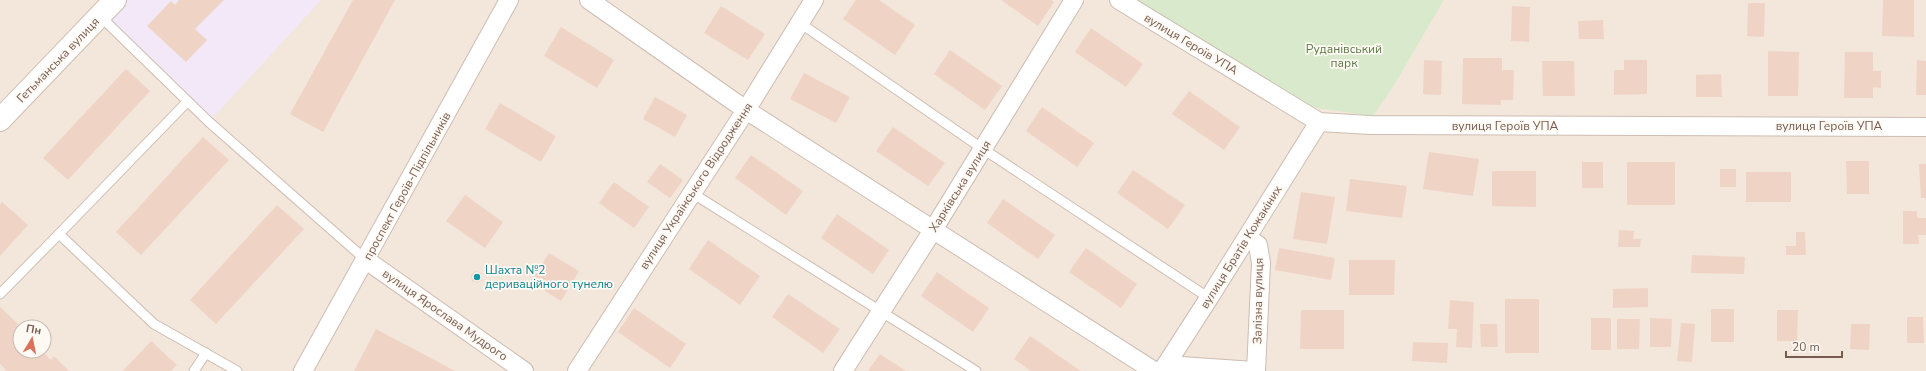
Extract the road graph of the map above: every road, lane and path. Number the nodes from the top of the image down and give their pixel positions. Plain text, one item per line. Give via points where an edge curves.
1 (115, 0) edge
2 (509, 0) edge
3 (589, 0) edge
4 (814, 0) edge
5 (1074, 0) edge
6 (1119, 0) edge
7 (100, 16) junction
8 (800, 23) junction
9 (188, 102) junction
10 (746, 110) junction
11 (0, 120) edge
12 (1319, 122) junction
13 (1926, 127) edge
14 (983, 149) junction
15 (692, 193) junction
16 (933, 230) junction
17 (59, 234) junction
18 (1247, 238) junction
19 (366, 260) junction
20 (0, 294) edge
21 (1209, 298) junction
22 (881, 312) junction
23 (206, 353) junction
24 (1160, 369) edge
25 (194, 371) edge
26 (237, 371) edge
27 (303, 371) edge
28 (524, 371) edge
29 (577, 371) edge
30 (843, 371) edge
31 (976, 371) edge
32 (1255, 371) edge

1 - 7 street, Гетьманська вулиця
2 - 19 street, проспект Героїв-Підпільників
3 - 10 street
4 - 8 street, вулиця Українського Відродження
5 - 14 street, Харківська вулиця
6 - 12 street, вулиця Героїв УПА
7 - 9 lane
7 - 11 street, Гетьманська вулиця
8 - 10 street, вулиця Українського Відродження
8 - 14 lane
9 - 17 lane
9 - 19 lane
10 - 15 street, вулиця Українського Відродження
10 - 16 street
12 - 13 street, вулиця Героїв УПА via 1370,125
12 - 18 street, вулиця Братів Кожакіних
14 - 16 street, Харківська вулиця
14 - 21 lane
15 - 22 lane
15 - 29 street, вулиця Українського Відродження
16 - 22 street, Харківська вулиця
16 - 24 street
17 - 20 lane
17 - 23 lane via 154,324
18 - 21 street, вулиця Братів Кожакіних
18 - 32 street, Залізна вулиця via 1258,245 1261,263
19 - 27 street, проспект Героїв-Підпільників
19 - 28 street, вулиця Ярослава Мудрого
21 - 24 street, вулиця Братів Кожакіних
22 - 30 street, Харківська вулиця
22 - 31 lane
23 - 25 lane
23 - 26 lane
24 - 32 street

